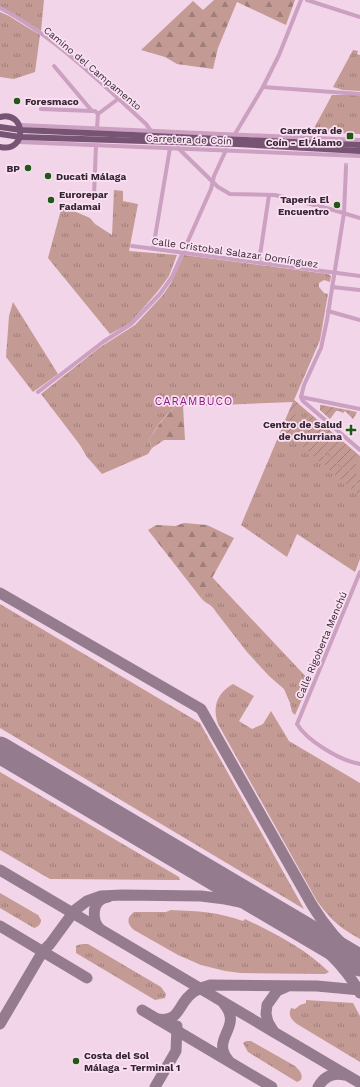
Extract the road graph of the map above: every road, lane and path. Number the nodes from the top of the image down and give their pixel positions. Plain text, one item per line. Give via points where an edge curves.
1 (301, 0) edge
2 (307, 0) edge
3 (0, 8) edge
4 (360, 17) edge
5 (54, 66) dead end
6 (263, 86) junction
7 (360, 94) edge
8 (118, 99) junction
9 (41, 109) dead end
10 (92, 111) junction
11 (98, 114) junction
12 (0, 117) edge
13 (0, 127) edge
14 (20, 128) junction
15 (96, 128) junction
16 (151, 131) junction
17 (0, 134) edge
18 (235, 134) junction
19 (19, 139) junction
20 (360, 140) edge
21 (96, 145) junction
22 (360, 145) edge
23 (0, 147) edge
24 (170, 148) junction
25 (178, 148) junction
26 (226, 150) junction
27 (360, 151) edge
28 (346, 155) junction
29 (360, 156) edge
30 (346, 161) tunnel mouth
31 (346, 167) tunnel mouth
32 (213, 182) junction
33 (269, 194) junction
34 (94, 196) dead end
35 (344, 213) junction
36 (360, 218) edge
37 (132, 246) dead end
38 (153, 249) junction
39 (182, 252) junction
40 (259, 262) junction
41 (335, 273) junction
42 (360, 276) edge
43 (332, 287) junction
44 (360, 290) edge
45 (328, 311) junction
46 (360, 320) edge
47 (38, 392) dead end
48 (301, 397) junction
49 (360, 409) edge
50 (360, 450) edge
51 (360, 572) edge
52 (360, 764) edge

1 - 6 street via 279,55
2 - 4 street
3 - 8 street, Camino del Campamento via 39,32
5 - 10 street
6 - 7 street
6 - 18 street
8 - 11 street
8 - 16 street, Camino del Campamento
9 - 10 street
10 - 11 street
11 - 15 street
12 - 14 main road via 12,118
13 - 14 main road
14 - 15 street, Carretera de Coín
14 - 19 main road
14 - 22 main road
15 - 16 street, Carretera de Coín
16 - 18 street, Carretera de Coín
17 - 19 main road
18 - 20 street, Carretera de Coín
19 - 21 street, Carretera de Coín
19 - 23 main road via 11,147
19 - 27 main road, Carretera de Coín via 237,144
21 - 24 street, Carretera de Coín
21 - 34 street
24 - 25 street, Carretera de Coín
24 - 38 street
25 - 26 street, Carretera de Coín
25 - 32 street
26 - 28 street, Carretera de Coín
26 - 32 street
28 - 29 street, Carretera de Coín
28 - 30 street
31 - 35 street
32 - 33 street via 221,190 239,196
32 - 39 street
33 - 35 street
33 - 40 street
35 - 36 street
35 - 41 street
37 - 38 street, Calle Cristobal Salazar Domínguez
38 - 39 street, Calle Cristobal Salazar Domínguez
39 - 40 street, Calle Cristobal Salazar Domínguez
39 - 47 street via 172,277 160,294 131,324
40 - 41 street, Calle Cristobal Salazar Domínguez
41 - 42 street, Calle Cristobal Salazar Domínguez
41 - 43 street
43 - 44 street
43 - 45 street
45 - 46 street
45 - 48 street via 320,348
48 - 49 street
48 - 50 street via 302,401
51 - 52 street, Calle Rigoberta Menchú via 297,724 311,740 352,763

